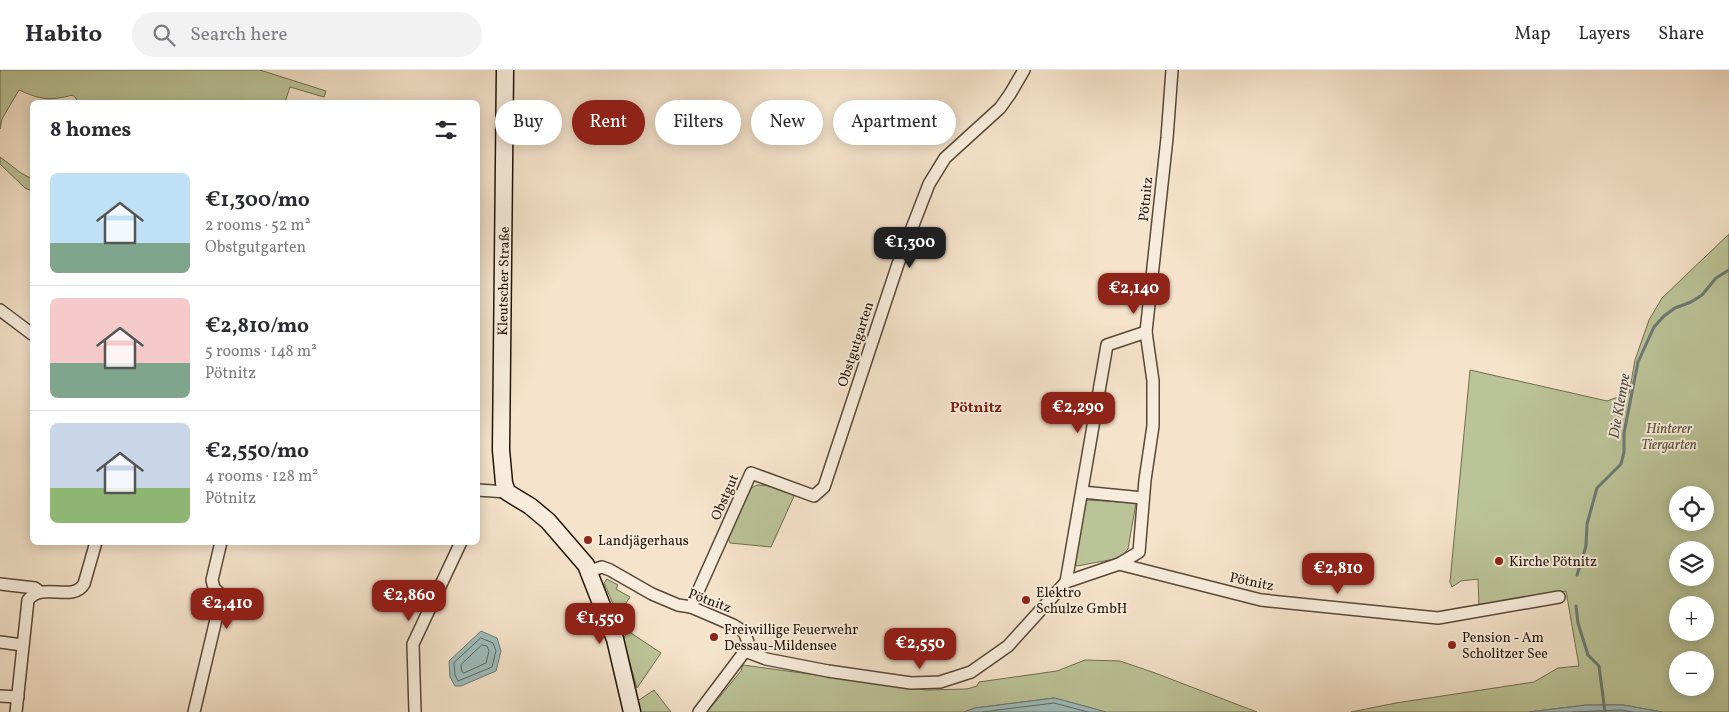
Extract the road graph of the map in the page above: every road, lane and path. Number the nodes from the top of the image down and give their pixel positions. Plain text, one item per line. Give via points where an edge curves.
1 (505, 70) edge
2 (1024, 70) edge
3 (1172, 70) edge
4 (0, 310) edge
5 (30, 332) edge
6 (1146, 332) junction
7 (824, 486) joint
8 (507, 492) junction
9 (1082, 492) junction
10 (480, 493) edge
11 (1143, 498) junction
12 (95, 545) edge
13 (220, 545) edge
14 (460, 545) edge
15 (1119, 564) junction
16 (589, 571) junction
17 (1066, 582) junction
18 (0, 584) edge
19 (40, 592) junction
20 (1559, 597) dead end
21 (691, 607) junction
22 (0, 642) edge
23 (22, 644) junction
24 (745, 651) junction
25 (0, 696) edge
26 (18, 698) junction
27 (16, 712) edge
28 (194, 712) edge
29 (415, 712) edge
30 (632, 712) edge
31 (699, 712) edge

1 - 8 street, Kleutscher Straße via 501,450
2 - 7 street, Obstgutgarten via 1000,108 944,158 930,184 898,264
3 - 6 street, Pötnitz
4 - 5 street
6 - 9 street via 1107,345
6 - 11 street, Pötnitz via 1153,381 1153,426
7 - 21 street, Obstgut via 814,496 750,473
8 - 10 street
8 - 16 street via 548,521
9 - 11 street
9 - 17 street
11 - 15 street, Pötnitz via 1139,552
12 - 19 street via 81,589 70,593
13 - 28 street via 212,580 220,594 218,611
14 - 29 street via 413,644
15 - 17 street, Pötnitz
15 - 20 street, Pötnitz via 1261,600 1438,618
16 - 21 street, Pötnitz via 602,567 652,594
16 - 30 street via 615,639
17 - 24 street, Pötnitz via 1008,646 971,672 940,682 910,684 828,671 766,659
18 - 19 street via 36,588
19 - 23 street via 28,600
21 - 24 street, Pötnitz via 744,632 748,642
22 - 23 street
23 - 26 street
24 - 31 street
25 - 26 street
26 - 27 street

